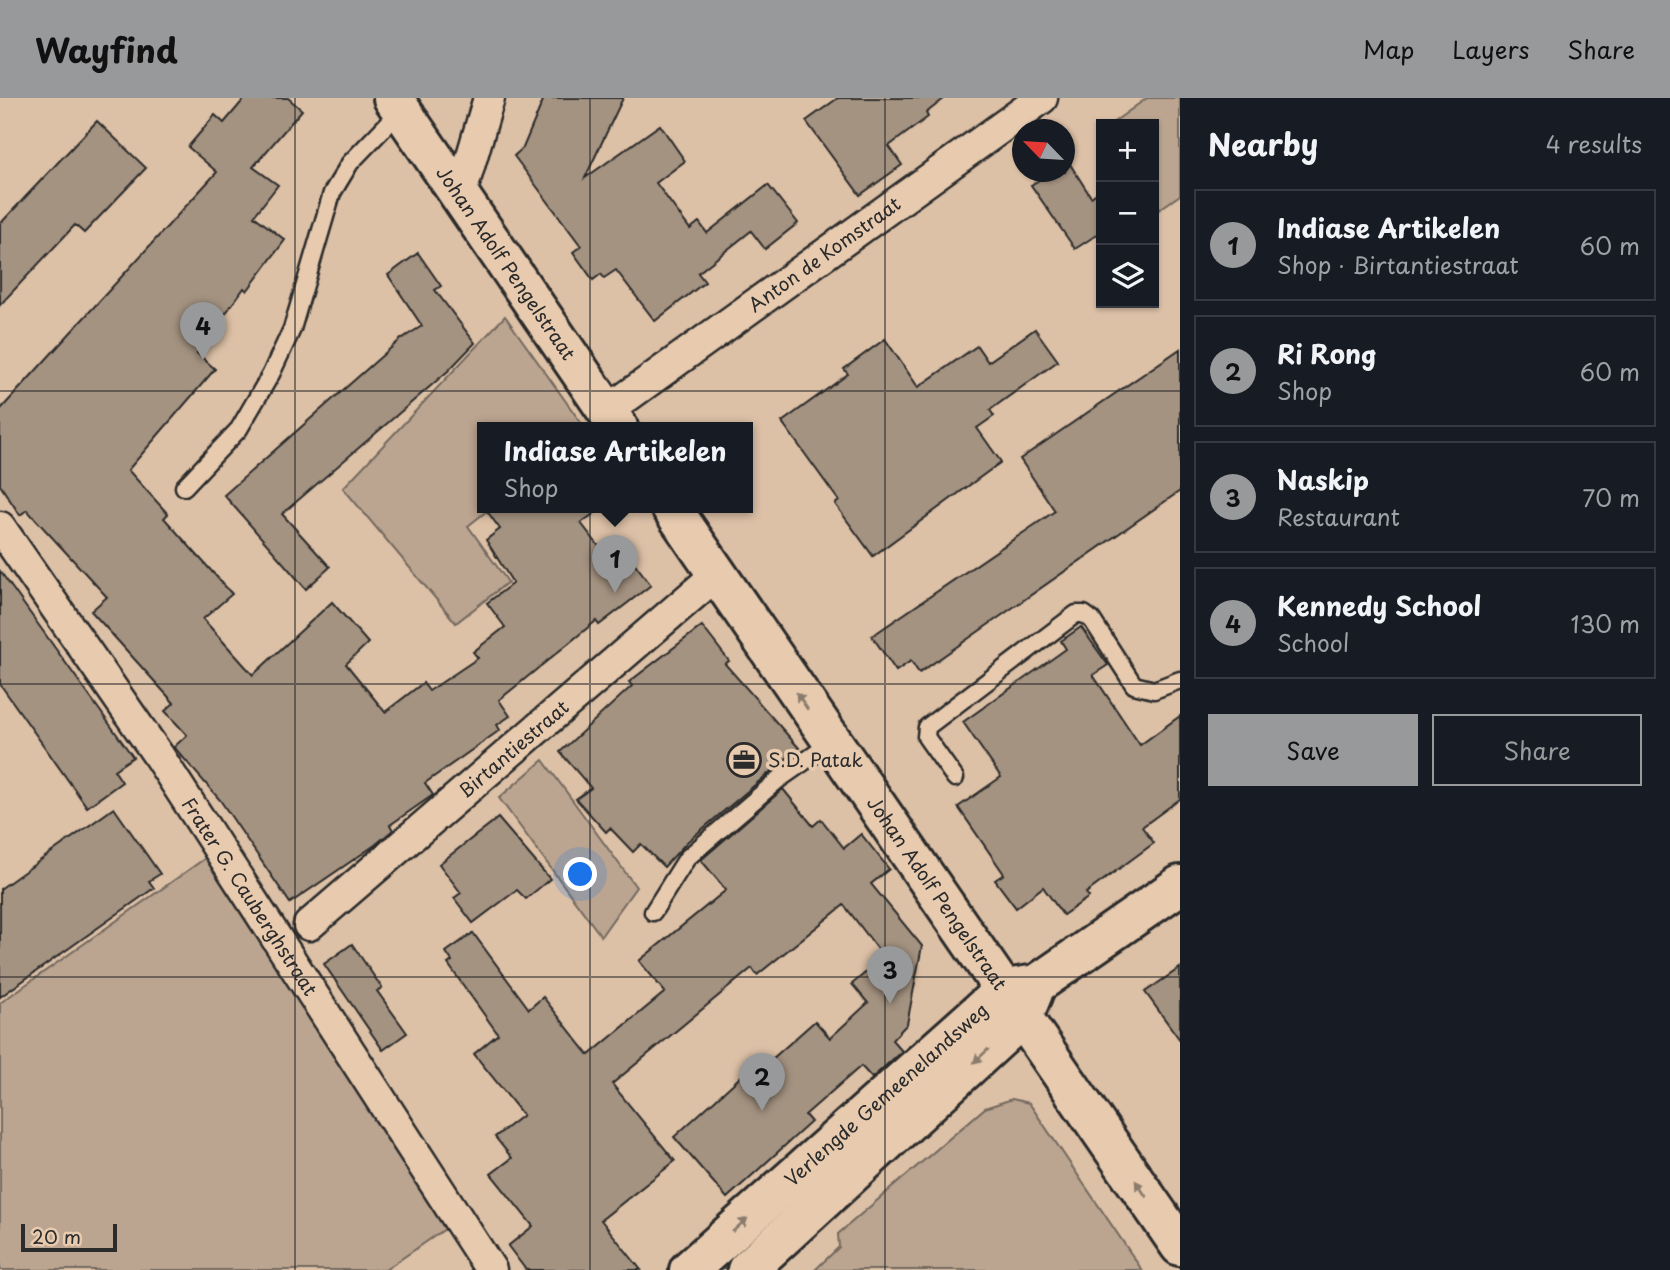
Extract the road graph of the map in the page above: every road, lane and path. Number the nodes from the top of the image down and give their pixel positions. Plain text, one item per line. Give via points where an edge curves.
1 (489, 98) edge
2 (1042, 98) edge
3 (397, 104) edge
4 (460, 197) junction
5 (613, 419) edge
6 (184, 486) dead end
7 (675, 513) edge
8 (0, 527) edge
9 (716, 575) junction
10 (1180, 680) edge
11 (831, 743) junction
12 (956, 778) dead end
13 (1180, 885) edge
14 (653, 912) dead end
15 (309, 925) dead end
16 (1021, 997) junction
17 (1180, 1246) edge
18 (491, 1270) edge
19 (690, 1270) edge
20 (747, 1270) edge

1 - 4 street
2 - 5 street, Anton de Komstraat
3 - 4 main road, Johan Adolf Pengelstraat
3 - 6 lane via 332,193 292,329 271,374 239,429
4 - 5 main road, Johan Adolf Pengelstraat
7 - 9 main road, Johan Adolf Pengelstraat
8 - 18 street, Frater G. Cauberghstraat via 158,755
11 -> 9 main road, Johan Adolf Pengelstraat
9 - 15 street, Birtantiestraat
10 - 12 lane via 1154,690 1133,685 1093,620 1076,614 927,727 926,737
11 - 14 lane via 778,780 687,859
11 - 16 main road, Johan Adolf Pengelstraat
13 - 16 main road
17 -> 16 main road, Johan Adolf Pengelstraat
19 -> 16 main road, Verlengde Gemeenelandsweg
16 -> 20 main road, Verlengde Gemeenelandsweg

